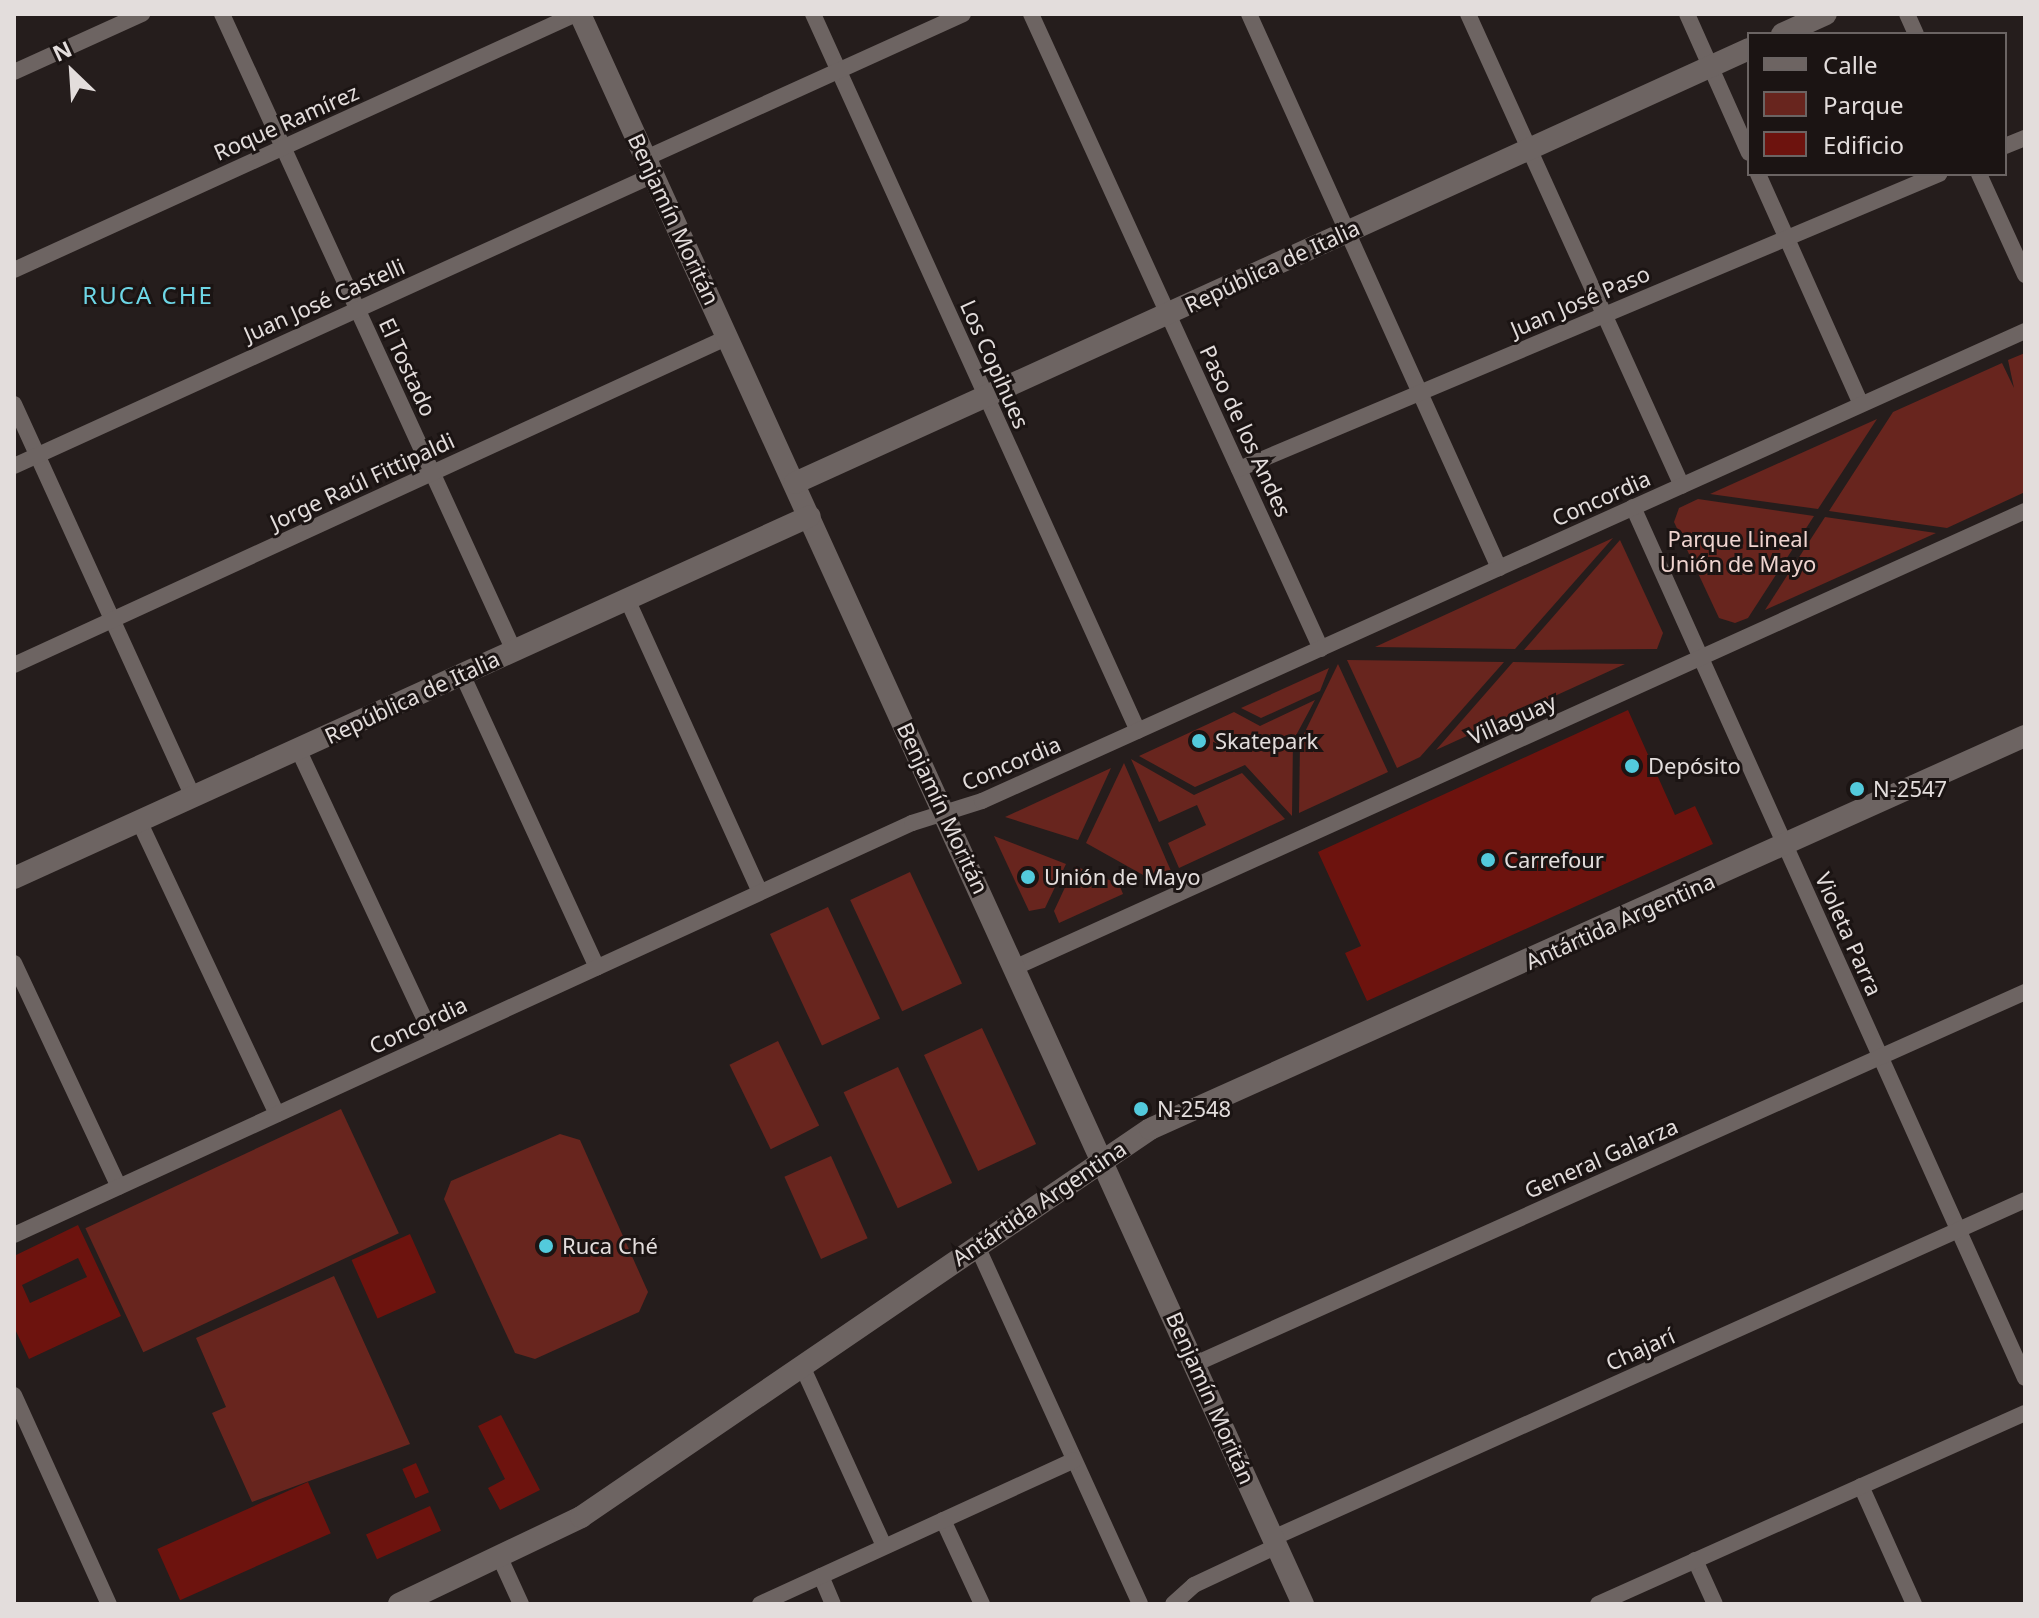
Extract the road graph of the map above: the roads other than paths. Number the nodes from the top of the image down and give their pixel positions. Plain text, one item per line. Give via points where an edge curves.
1 (142, 14) edge
2 (222, 14) edge
3 (578, 14) edge
4 (813, 14) edge
5 (963, 14) edge
6 (1031, 14) edge
7 (1249, 14) edge
8 (1468, 14) edge
9 (1687, 14) edge
10 (1826, 14) edge
11 (1786, 32) edge
12 (1747, 50) edge
13 (1710, 67) junction
14 (838, 71) junction
15 (14, 72) edge
16 (283, 147) junction
17 (1529, 149) junction
18 (1747, 149) edge
19 (650, 166) junction
20 (1759, 176) edge
21 (1934, 176) edge
22 (1980, 176) edge
23 (1347, 232) junction
24 (1787, 238) junction
25 (14, 270) edge
26 (2025, 275) edge
27 (357, 309) junction
28 (1168, 314) junction
29 (1604, 315) junction
30 (2025, 331) edge
31 (728, 337) junction
32 (1420, 392) junction
33 (986, 396) junction
34 (14, 404) edge
35 (1861, 404) junction
36 (37, 455) junction
37 (14, 466) edge
38 (1239, 469) junction
39 (432, 473) junction
40 (795, 483) junction
41 (1682, 486) junction
42 (1633, 507) junction
43 (2025, 511) edge
44 (810, 516) junction
45 (1499, 568) junction
46 (627, 599) junction
47 (112, 620) junction
48 (1321, 649) junction
49 (514, 651) junction
50 (1701, 658) junction
51 (14, 665) edge
52 (462, 674) junction
53 (1138, 731) junction
54 (2025, 736) edge
55 (298, 749) junction
56 (193, 797) junction
57 (945, 813) junction
58 (139, 821) junction
59 (1786, 847) junction
60 (14, 878) edge
61 (760, 892) junction
62 (14, 963) edge
63 (597, 967) junction
64 (1016, 967) junction
65 (2025, 992) edge
66 (435, 1042) junction
67 (1881, 1056) junction
68 (277, 1114) junction
69 (1104, 1158) junction
70 (119, 1187) junction
71 (2025, 1200) edge
72 (1958, 1230) junction
73 (14, 1235) edge
74 (977, 1246) junction
75 (1195, 1364) junction
76 (802, 1366) junction
77 (2025, 1378) edge
78 (14, 1395) edge
79 (2025, 1413) edge
80 (1074, 1460) junction
81 (1861, 1486) junction
82 (943, 1520) junction
83 (1275, 1542) junction
84 (884, 1546) junction
85 (500, 1558) junction
86 (1695, 1560) junction
87 (821, 1576) junction
88 (109, 1604) edge
89 (399, 1604) edge
90 (521, 1604) edge
91 (760, 1604) edge
92 (833, 1604) edge
93 (982, 1604) edge
94 (1140, 1604) edge
95 (1173, 1604) edge
96 (1303, 1604) edge
97 (1598, 1604) edge
98 (1715, 1604) edge
99 (1914, 1604) edge

1 - 15 street
2 - 16 street, El Tostado
3 - 16 street, Roque Ramírez
3 - 19 street, Benjamín Moritán
4 - 14 street, Los Copihues
5 - 14 street, Juan José Castelli
6 - 28 street, Paso de los Andes
7 - 23 street
8 - 17 street
9 - 13 street
10 - 11 street
12 - 13 street, República de Italia
13 - 17 street, República de Italia
13 - 18 street
14 - 19 street, Juan José Castelli
14 - 33 street, Los Copihues
16 - 25 street, Roque Ramírez
16 - 27 street, El Tostado
17 - 23 street, República de Italia
17 - 29 street
19 - 27 street, Juan José Castelli
19 - 31 street, Benjamín Moritán
20 - 24 street
21 - 24 street, Juan José Paso
22 - 26 street
23 - 28 street, República de Italia
23 - 32 street
24 - 29 street, Juan José Paso
24 - 35 street
27 - 36 street, Juan José Castelli
27 - 39 street, El Tostado
28 - 33 street, República de Italia
28 - 38 street, Paso de los Andes
29 - 32 street, Juan José Paso
29 - 41 street
30 - 35 street, Concordia
31 - 39 street, Jorge Raúl Fittipaldi
31 - 40 street, Benjamín Moritán
32 - 38 street, Juan José Paso
32 - 45 street
33 - 40 street, República de Italia
33 - 53 street, Los Copihues
34 - 36 street
35 - 41 street, Concordia
36 - 37 street, Juan José Castelli
36 - 47 street
38 - 48 street, Paso de los Andes
39 - 47 street, Jorge Raúl Fittipaldi
39 - 49 street, El Tostado
40 - 44 street, Benjamín Moritán
41 - 42 street, Concordia
42 - 45 street, Concordia
42 - 50 street, Violeta Parra
43 - 50 street, Villaguay
44 - 46 street, República de Italia
44 - 57 street, Benjamín Moritán
45 - 48 street, Concordia
46 - 49 street, República de Italia
46 - 61 street
47 - 51 street, Jorge Raúl Fittipaldi
47 - 56 street
48 - 53 street, Concordia
49 - 52 street, República de Italia
50 - 59 street, Violeta Parra
50 - 64 street, Villaguay
52 - 55 street, República de Italia
52 - 63 street
53 - 57 street, Concordia
54 - 59 street, Antártida Argentina
55 - 56 street, República de Italia
55 - 66 street
56 - 58 street, República de Italia
57 - 61 street, Concordia
57 - 64 street, Benjamín Moritán
58 - 60 street, República de Italia
58 - 68 street
59 - 67 street, Violeta Parra
59 - 69 street, Antártida Argentina via 1169,1119
61 - 63 street, Concordia
62 - 70 street
63 - 66 street, Concordia
64 - 69 street, Benjamín Moritán
65 - 67 street, General Galarza
66 - 68 street, Concordia
67 - 72 street, Violeta Parra
67 - 75 street, General Galarza
68 - 70 street, Concordia
69 - 74 street, Antártida Argentina
69 - 75 street, Benjamín Moritán
70 - 73 street, Concordia
71 - 72 street, Chajarí
72 - 77 street, Violeta Parra
72 - 83 street, Chajarí
74 - 76 street, Antártida Argentina
74 - 80 street
75 - 83 street, Benjamín Moritán
76 - 84 street
76 - 85 street, Antártida Argentina via 581,1517
78 - 88 street
79 - 81 street
80 - 82 street
80 - 94 street
81 - 86 street
81 - 99 street
82 - 84 street
82 - 93 street
83 - 95 street, Chajarí via 1194,1585
83 - 96 street, Benjamín Moritán
84 - 87 street
85 - 89 street, Antártida Argentina
85 - 90 street
86 - 97 street
86 - 98 street
87 - 91 street
87 - 92 street

